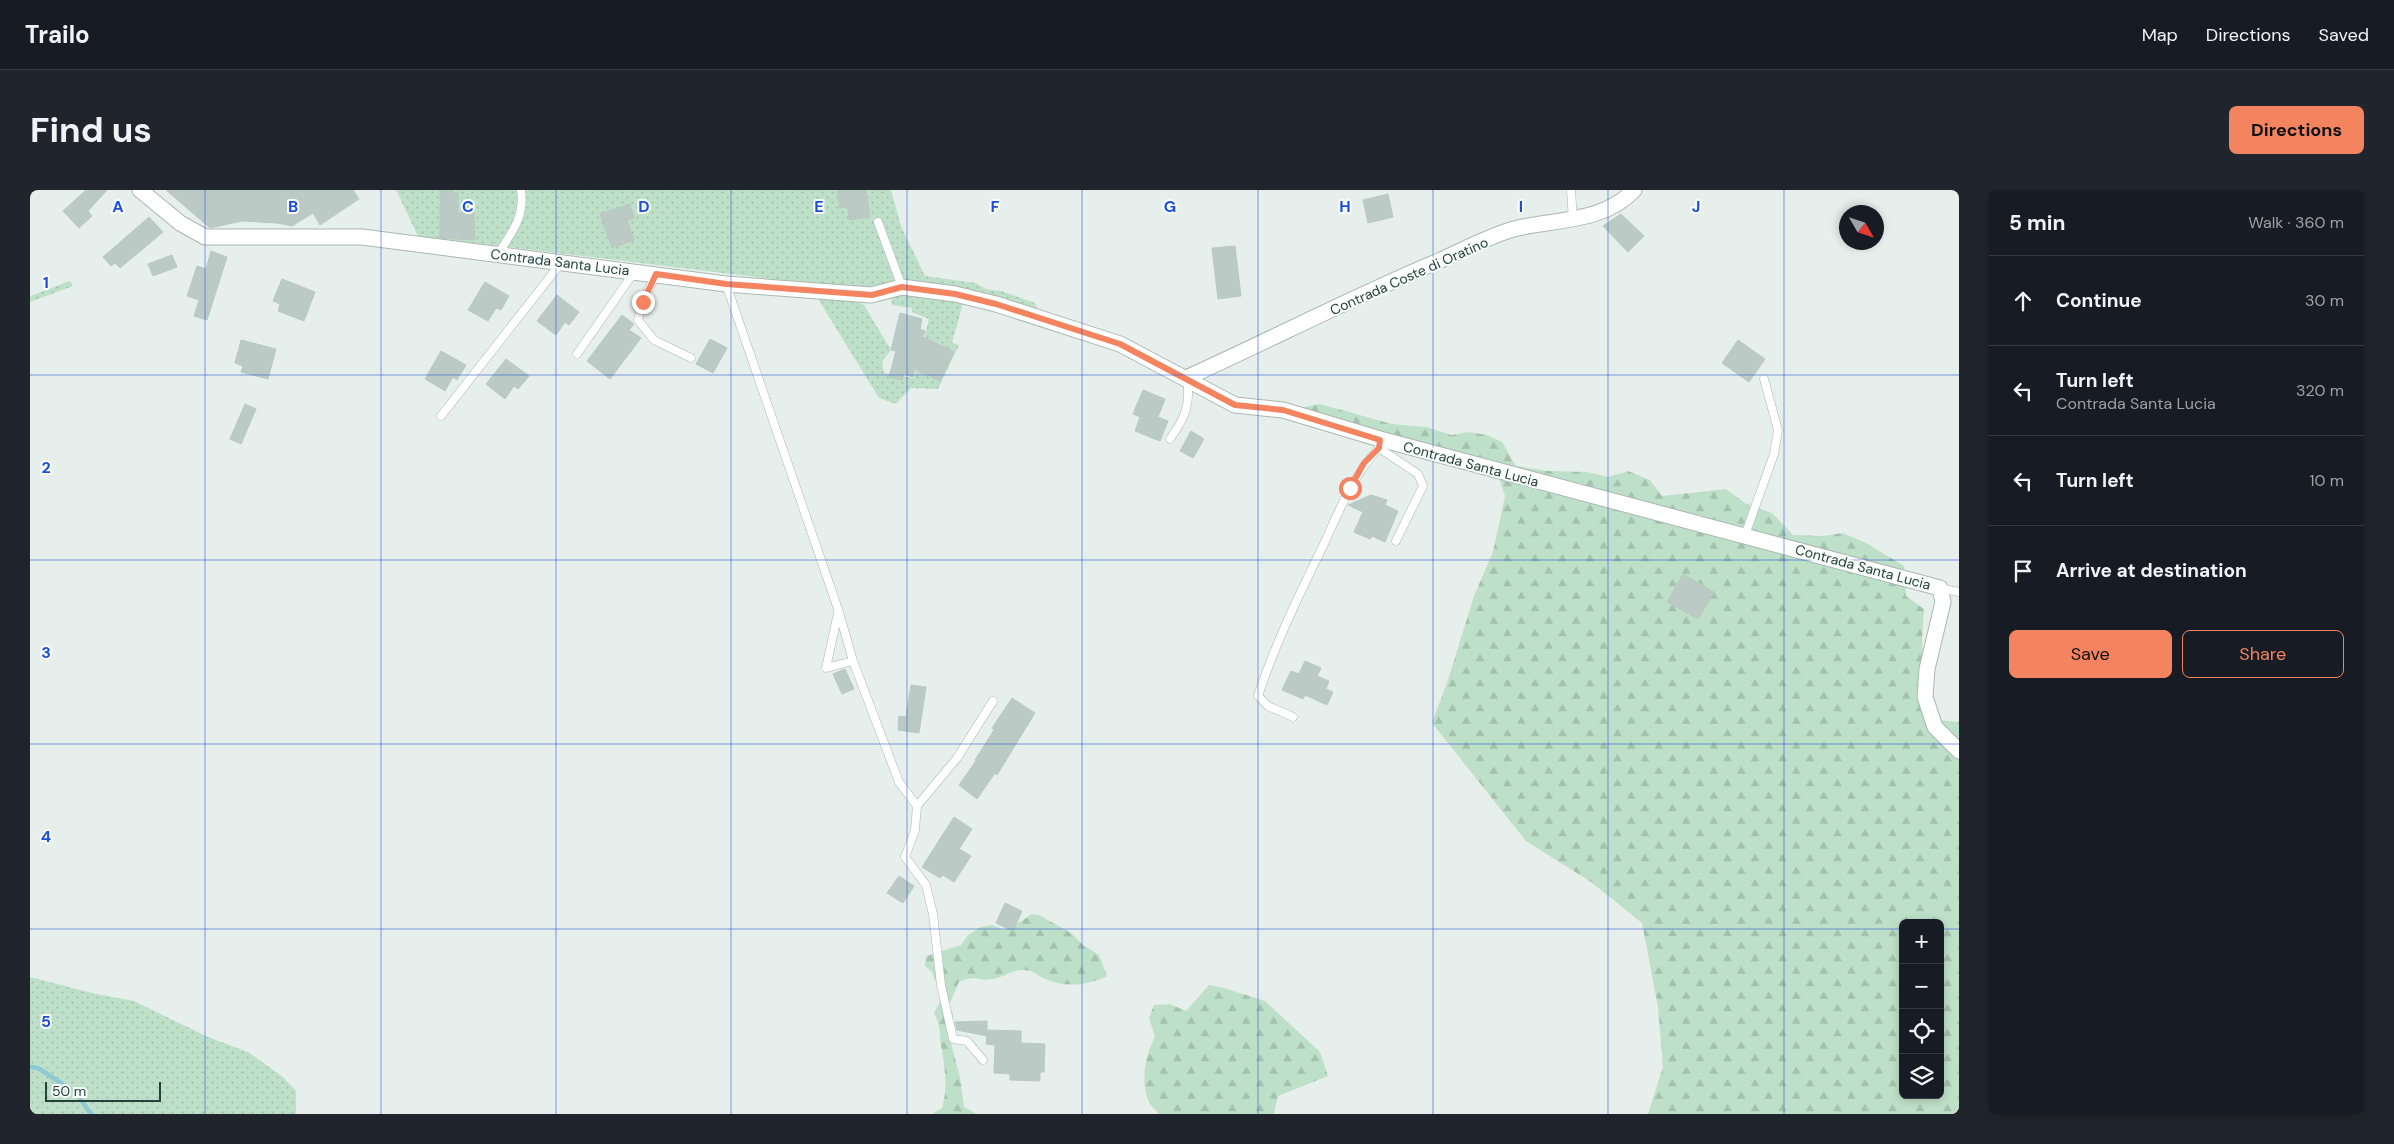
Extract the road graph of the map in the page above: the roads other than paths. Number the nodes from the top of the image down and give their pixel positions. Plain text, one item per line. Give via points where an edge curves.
1 (140, 190) edge
2 (522, 190) edge
3 (1571, 190) edge
4 (1634, 190) edge
5 (1574, 220) junction
6 (878, 222) dead end
7 (498, 254) junction
8 (562, 263) junction
9 (635, 271) junction
10 (656, 274) junction
11 (726, 284) junction
12 (902, 287) junction
13 (577, 354) dead end
14 (691, 358) dead end
15 (1186, 378) junction
16 (1764, 380) dead end
17 (441, 416) dead end
18 (1170, 439) dead end
19 (1380, 444) junction
20 (1745, 535) junction
21 (1396, 541) dead end
22 (1940, 588) junction
23 (1959, 592) edge
24 (839, 612) junction
25 (853, 661) junction
26 (992, 701) dead end
27 (1293, 717) dead end
28 (1959, 751) edge
29 (917, 806) junction
30 (983, 1060) dead end

1 - 7 street, Contrada Santa Lucia via 180,223 206,237 362,237
2 - 7 lane via 520,218
3 - 5 lane
4 - 5 street, Contrada Coste di Oratino via 1598,213
5 - 15 street, Contrada Coste di Oratino via 1516,228 1413,271
6 - 12 lane
7 - 8 street, Contrada Santa Lucia
8 - 9 street, Contrada Santa Lucia
8 - 17 lane
9 - 10 street, Contrada Santa Lucia
9 - 13 lane
10 - 11 street, Contrada Santa Lucia
10 - 14 lane via 638,320 654,340
11 - 12 street, Contrada Santa Lucia via 872,295
11 - 24 lane
12 - 15 street, Contrada Santa Lucia via 955,294 1120,344
15 - 18 lane via 1190,397 1182,422
15 - 19 street, Contrada Santa Lucia via 1235,405 1283,410
16 - 20 lane via 1778,430 1774,454
19 - 20 street, Contrada Santa Lucia
19 - 21 lane via 1418,474 1423,486
19 - 27 lane via 1364,463 1346,497 1294,606 1258,696 1268,706
20 - 22 street, Contrada Santa Lucia
22 - 23 lane
22 - 28 street, Contrada Santa Lucia via 1943,602 1927,669 1925,697 1935,727
24 - 25 lane
24 - 25 lane via 826,668
25 - 29 lane via 900,782
26 - 29 lane via 957,758
29 - 30 lane via 915,830 905,857 926,885 933,914 941,985 954,1039 967,1041

